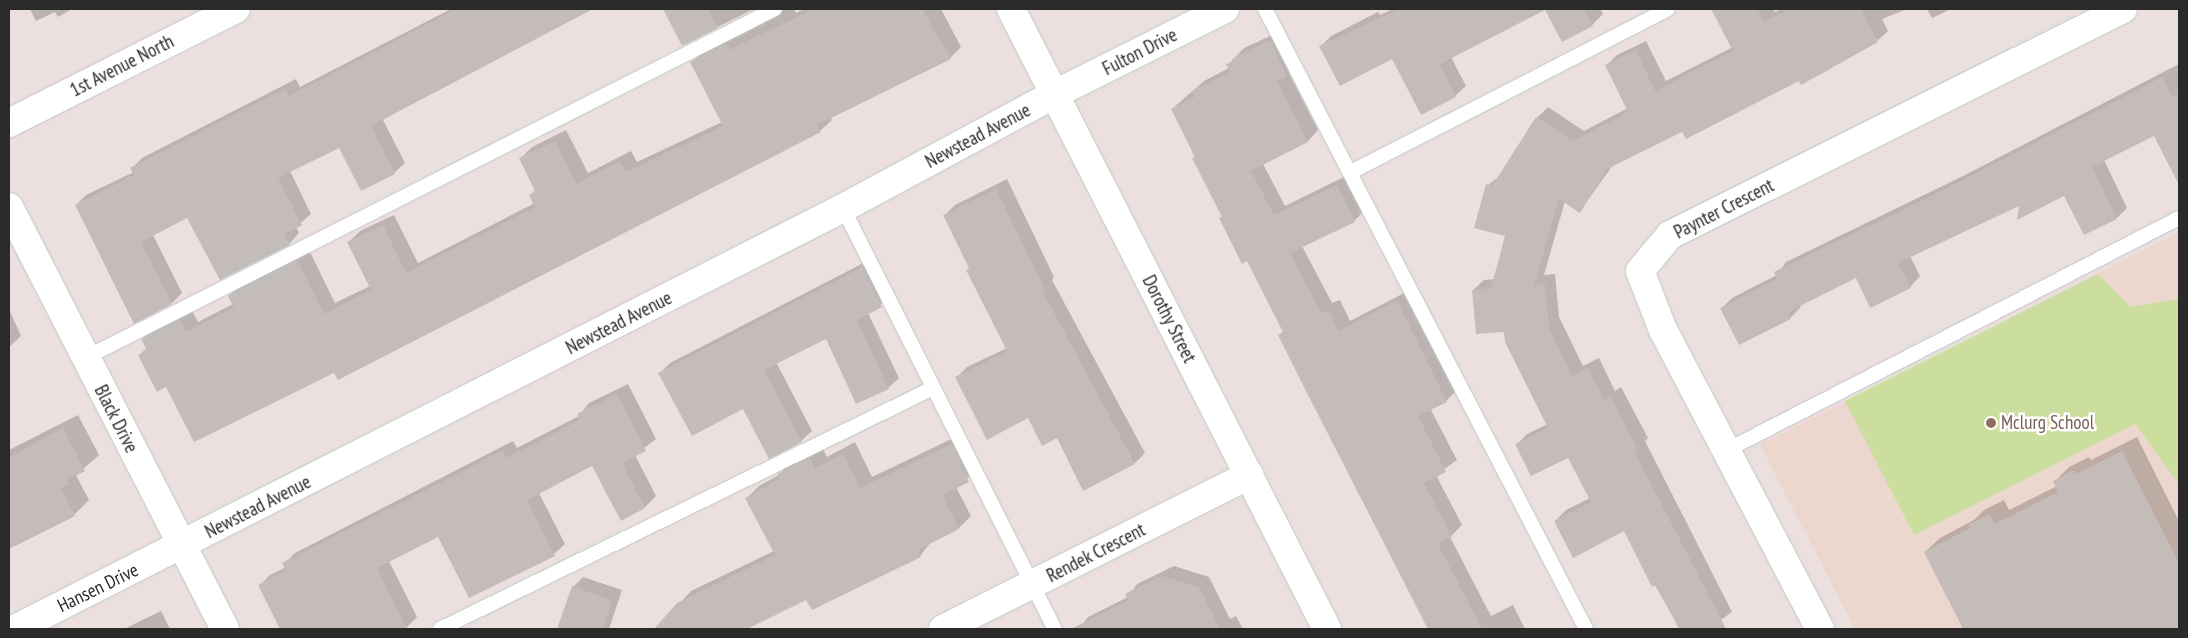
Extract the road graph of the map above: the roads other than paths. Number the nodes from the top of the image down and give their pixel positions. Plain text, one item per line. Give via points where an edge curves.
1 (236, 9) edge
2 (775, 9) edge
3 (1011, 9) edge
4 (1225, 9) edge
5 (1265, 9) edge
6 (1668, 9) edge
7 (2123, 9) edge
8 (1055, 94) junction
9 (9, 123) edge
10 (1351, 172) junction
11 (9, 207) edge
12 (843, 208) junction
13 (2179, 218) edge
14 (85, 358) junction
15 (934, 388) junction
16 (1727, 450) junction
17 (1249, 475) junction
18 (181, 547) junction
19 (1032, 585) junction
20 (14, 629) edge
21 (225, 629) edge
22 (442, 629) edge
23 (943, 629) edge
24 (1055, 629) edge
25 (1327, 629) edge
26 (1586, 629) edge
27 (1820, 629) edge

1 - 9 street, 1st Avenue North
2 - 14 lane
3 - 8 street, Dorothy Street
4 - 8 street, Fulton Drive
5 - 10 lane
6 - 10 lane
7 - 16 street, Paynter Crescent via 1670,235 1640,272 1664,330
8 - 12 street, Newstead Avenue
8 - 17 street, Dorothy Street
10 - 26 lane
11 - 14 street, Black Drive
12 - 15 lane
12 - 18 street, Newstead Avenue
13 - 16 lane
14 - 18 street, Black Drive
15 - 19 lane
15 - 22 lane
16 - 27 street, Paynter Crescent
17 - 19 street, Rendek Crescent
17 - 25 street, Dorothy Street
18 - 20 street, Hansen Drive
18 - 21 street, Black Drive
19 - 23 street, Rendek Crescent
19 - 24 lane

